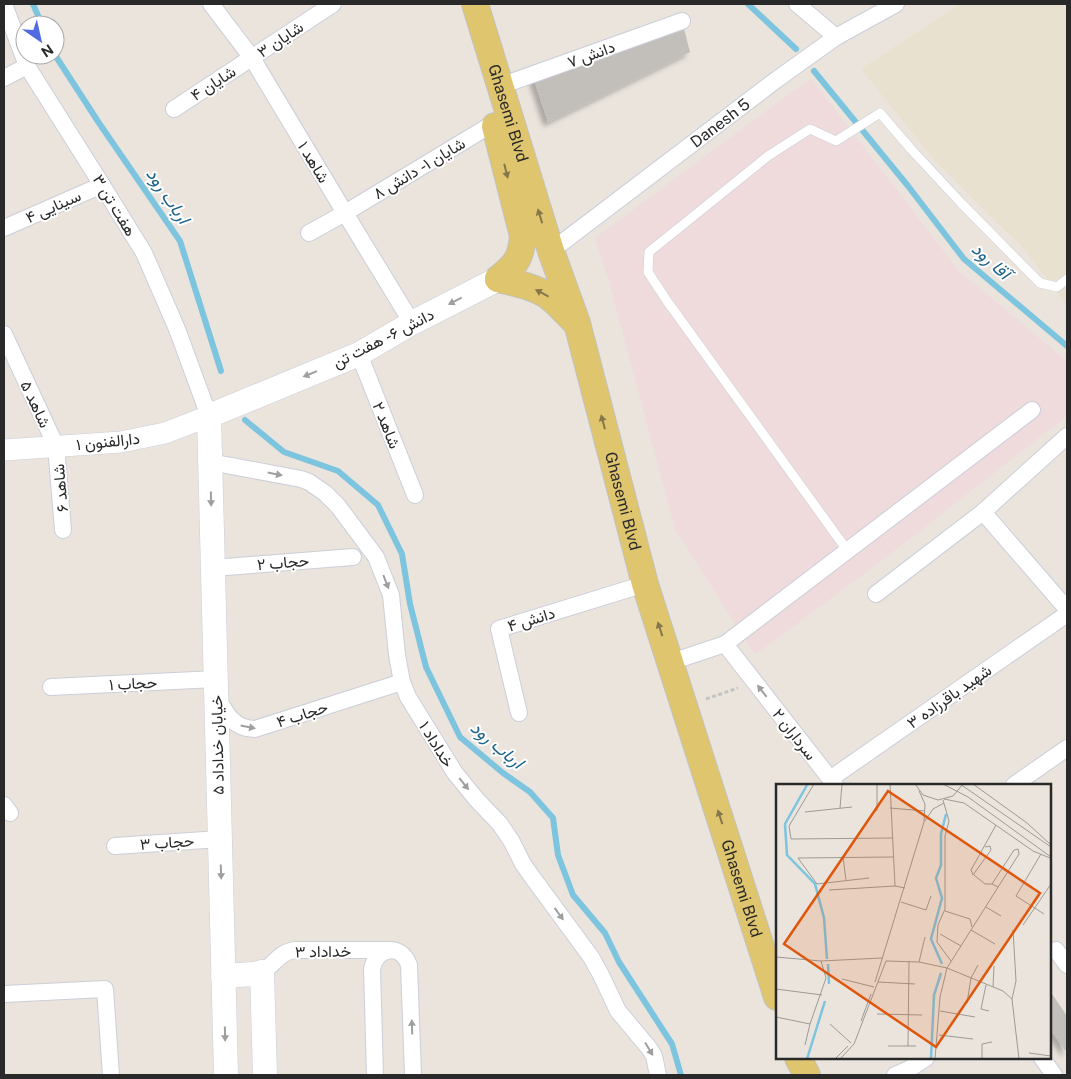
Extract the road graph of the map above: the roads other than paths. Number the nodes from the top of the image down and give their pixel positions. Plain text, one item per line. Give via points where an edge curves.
1 (4, 4) edge
2 (211, 4) edge
3 (333, 4) edge
4 (456, 4) edge
5 (475, 4) edge
6 (797, 4) edge
7 (896, 4) edge
8 (682, 21) dead end
9 (836, 37) junction
10 (252, 58) junction
11 (27, 66) junction
12 (4, 78) edge
13 (500, 86) junction
14 (174, 108) dead end
15 (494, 123) junction
16 (102, 184) junction
17 (345, 214) junction
18 (4, 228) edge
19 (309, 234) dead end
20 (551, 251) junction
21 (498, 279) junction
22 (1067, 279) edge
23 (412, 323) junction
24 (577, 324) junction
25 (4, 334) edge
26 (359, 354) junction
27 (1032, 410) dead end
28 (209, 416) junction
29 (1067, 436) edge
30 (56, 446) junction
31 (4, 450) edge
32 (210, 462) junction
33 (415, 495) dead end
34 (983, 512) junction
35 (63, 530) dead end
36 (848, 550) junction
37 (353, 557) dead end
38 (213, 568) junction
39 (645, 584) junction
40 (876, 594) dead end
41 (1067, 609) edge
42 (1067, 614) edge
43 (725, 644) junction
44 (671, 662) junction
45 (402, 682) junction
46 (216, 687) junction
47 (51, 688) dead end
48 (519, 713) dead end
49 (1067, 748) edge
50 (832, 782) edge
51 (1015, 784) edge
52 (220, 839) junction
53 (115, 846) dead end
54 (392, 950) junction
55 (1056, 950) dead end
56 (1067, 965) edge
57 (262, 972) junction
58 (224, 976) junction
59 (4, 994) edge
60 (776, 994) edge
61 (794, 1059) edge
62 (799, 1059) edge
63 (924, 1059) edge
64 (1043, 1059) edge
65 (111, 1075) edge
66 (226, 1075) edge
67 (265, 1075) edge
68 (375, 1075) edge
69 (413, 1075) edge
70 (658, 1075) edge
71 (794, 1075) edge
72 (807, 1075) edge
73 (895, 1075) edge
74 (1054, 1075) edge

1 - 11 street, هفت تن ۳
2 - 10 street, شاهد ۱
3 - 10 street, شایان ۳
4 - 15 main road, Ghasemi Blvd
5 - 13 main road, Ghasemi Blvd
6 - 9 street
7 - 9 street, Danesh 5
8 - 13 street, دانش ۷
9 - 20 street, Danesh 5
10 - 14 street, شایان ۴
10 - 17 street, شاهد ۱
11 - 12 street
11 - 16 street, هفت تن ۳
20 -> 13 main road, Ghasemi Blvd
15 - 17 street, شایان ۱ - دانش ۸
15 -> 21 main road, Ghasemi Blvd via 523,236 521,252 513,266
16 - 18 street, سینایی ۴
16 - 28 street, هفت تن ۳ via 144,253 177,329
17 - 19 street, شایان ۱ - دانش ۸
17 - 23 street, شاهد ۱
20 - 24 main road, Ghasemi Blvd
21 -> 23 main road, دانش ۶ - هفت تن
24 -> 21 main road via 550,297 521,284
22 - 36 lane via 1057,286 1040,282 962,204 880,113 836,141 810,129 768,156 649,252 648,272 667,301
23 - 26 main road, دانش ۶ - هفت تن
39 -> 24 main road, Ghasemi Blvd
25 - 30 street, شاهد ۵
26 -> 28 main road, دانش ۶ - هفت تن
26 - 33 street, شاهد ۲
27 - 36 street
28 - 30 street, دارالفنون ۱ via 165,433 121,442
28 - 32 main road, خیابان خداداد ۵
29 - 34 street
30 - 31 street, دارالفنون ۱
30 - 35 street, شاهد ۶
32 -> 38 main road, خیابان خداداد ۵
32 -> 45 street, خداداد ۱ via 301,479 332,499 376,557 391,595
34 - 40 street
34 - 41 street
36 - 43 street
37 - 38 street, حجاب ۲
38 - 46 main road, خیابان خداداد ۵
44 -> 39 main road, Ghasemi Blvd
39 - 48 street, دانش ۴ via 499,629
42 - 50 street, شهید باقرزاده ۳
43 - 44 street
50 -> 43 street, سرداران ۲
60 -> 44 main road, Ghasemi Blvd
46 -> 45 street, حجاب ۴ via 232,720 255,730
45 -> 70 street, خداداد ۱ via 455,773 500,824 523,864 590,957 618,1011 654,1056
46 - 47 street, حجاب ۱
46 - 52 main road, خیابان خداداد ۵
49 - 51 street
52 - 53 street, حجاب ۳
52 -> 58 main road, خیابان خداداد ۵
54 - 57 street, خداداد ۳ via 287,951
54 - 68 street, خداداد ۳ via 376,958 372,969
69 -> 54 street via 410,965 403,954
55 - 56 street
57 - 58 main road
57 - 67 main road
58 -> 66 main road, خیابان خداداد ۵
59 - 65 street via 105,989
61 - 71 main road
62 - 72 main road
63 - 73 street
64 - 74 street

